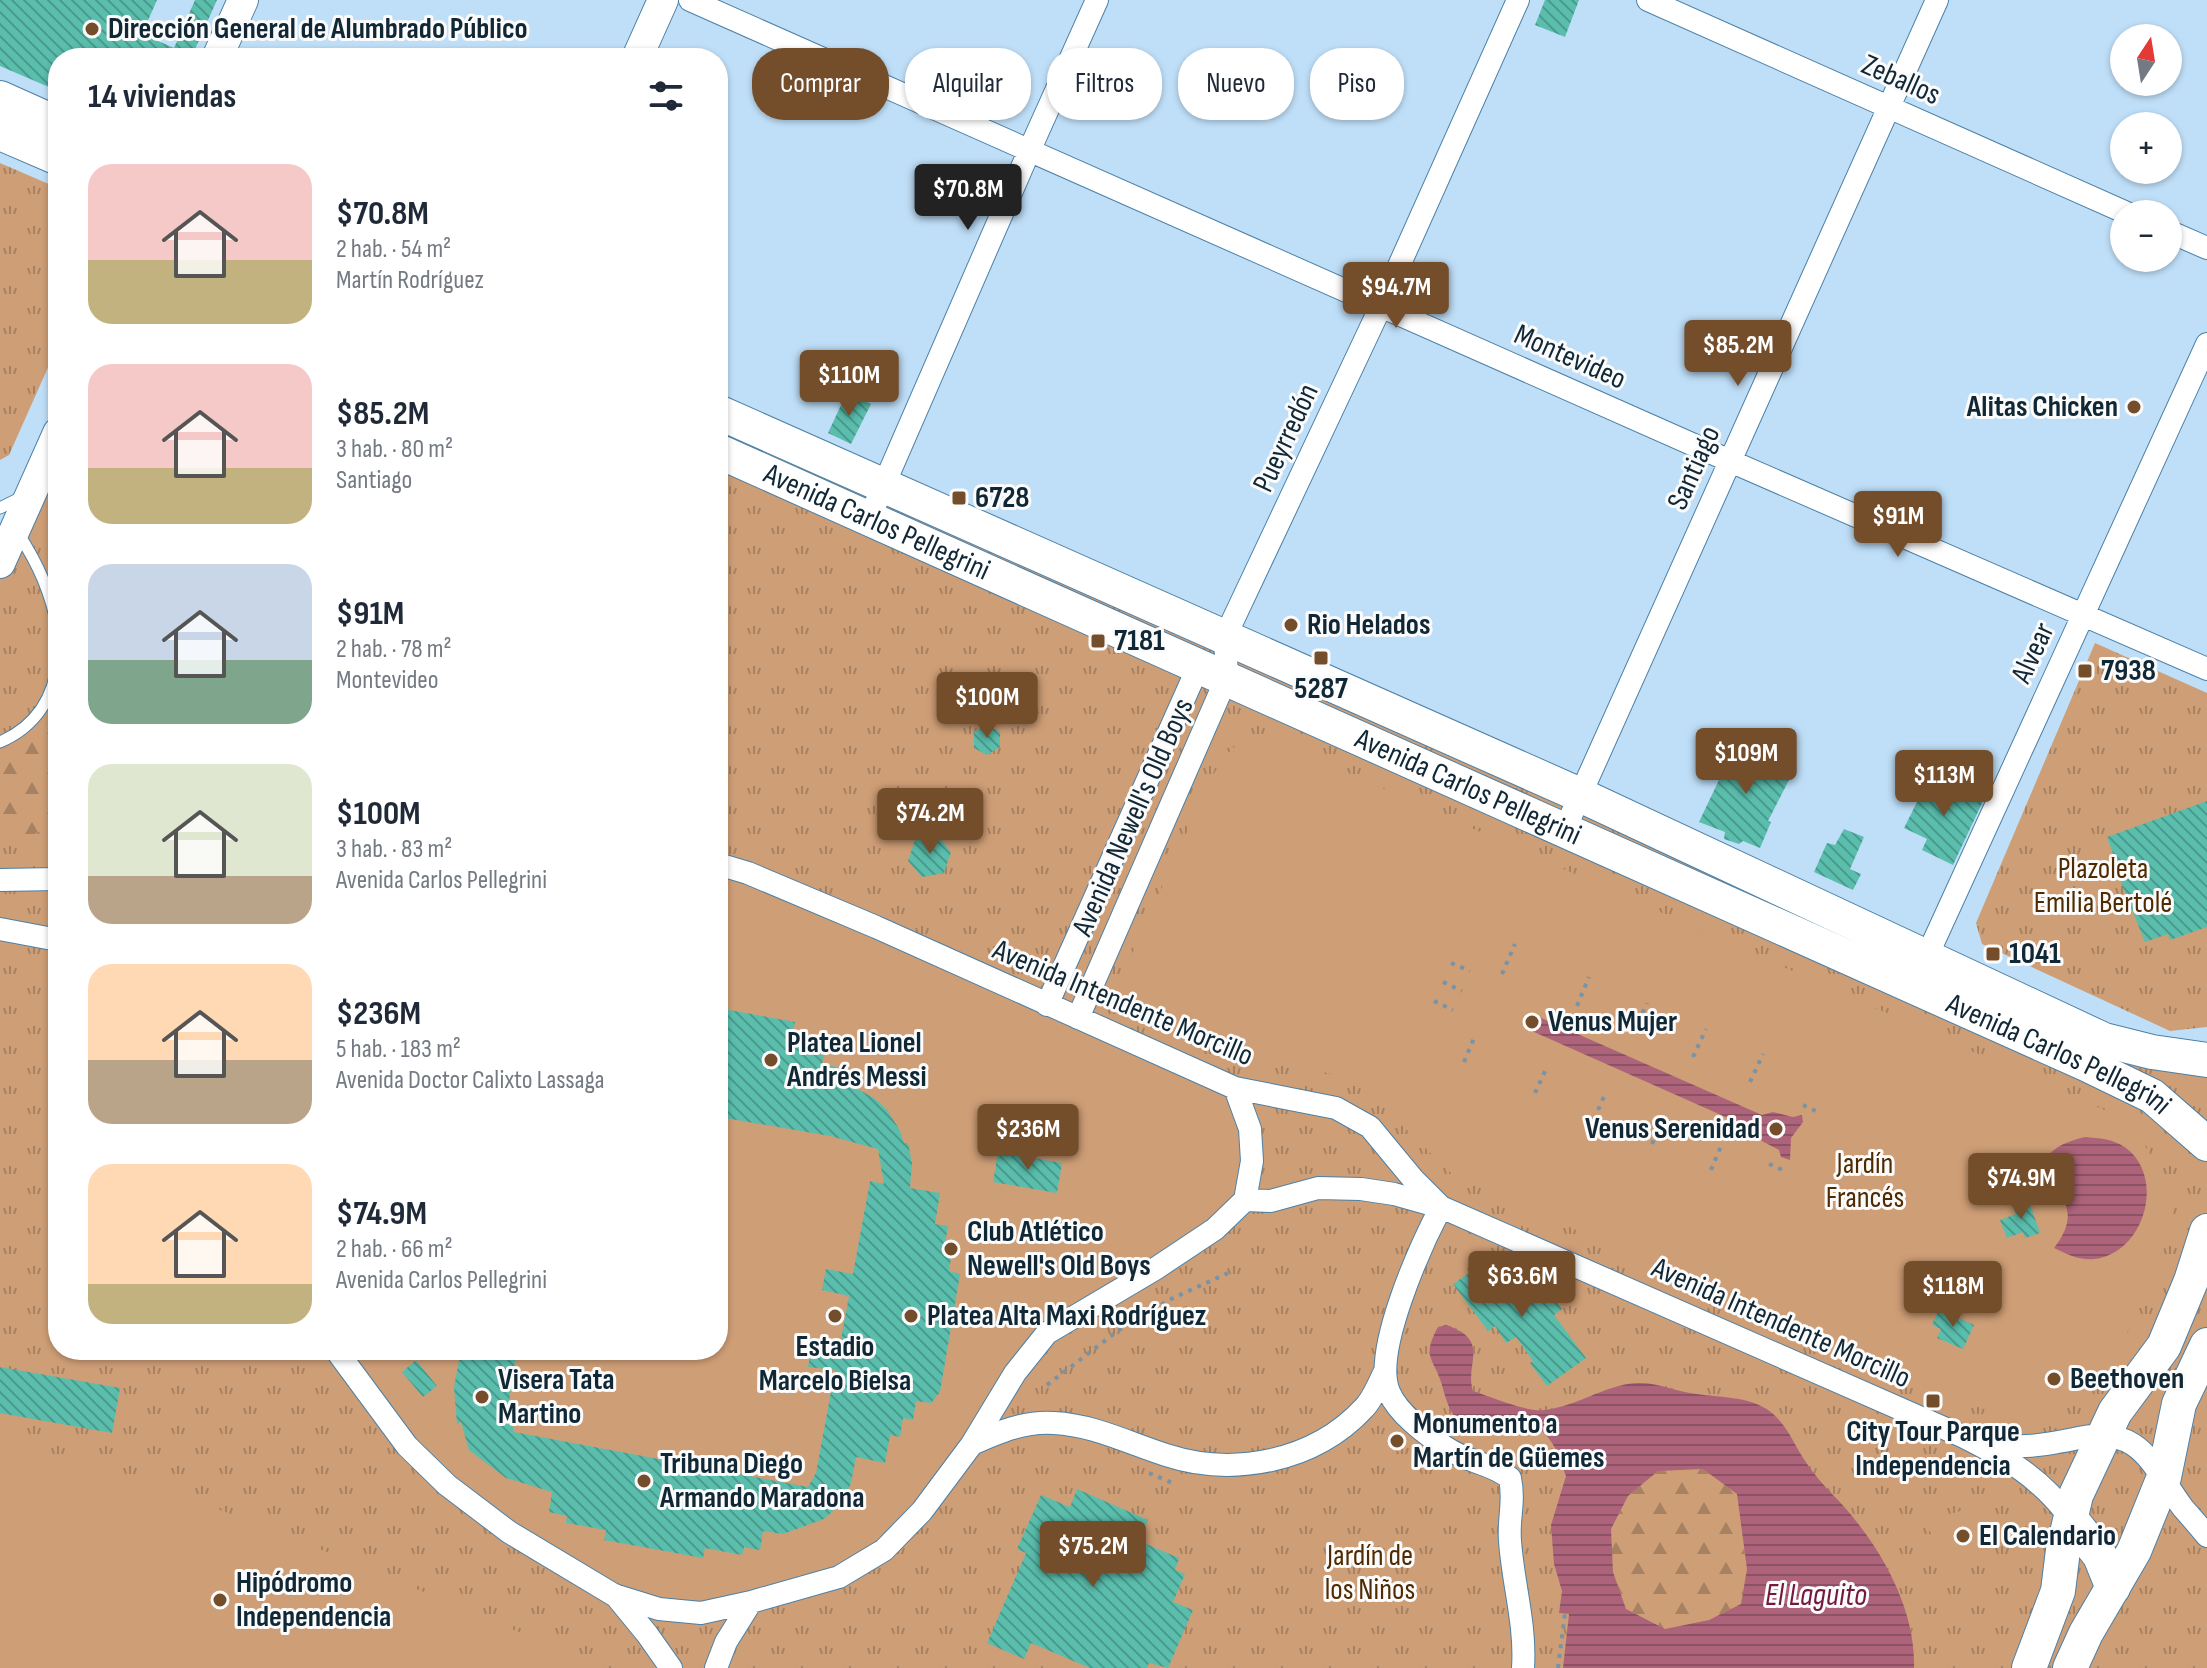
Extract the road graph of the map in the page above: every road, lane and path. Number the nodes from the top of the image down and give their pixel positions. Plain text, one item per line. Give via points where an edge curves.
1 (243, 0) edge
2 (663, 0) edge
3 (690, 0) edge
4 (1097, 0) edge
5 (1518, 0) edge
6 (1648, 0) edge
7 (1937, 0) edge
8 (221, 48) edge
9 (641, 48) edge
10 (0, 98) edge
11 (1889, 107) junction
12 (48, 120) edge
13 (0, 133) edge
14 (1030, 149) junction
15 (48, 154) edge
16 (2110, 206) edge
17 (2182, 237) edge
18 (2207, 248) edge
19 (1381, 306) junction
20 (2207, 344) edge
21 (728, 416) edge
22 (48, 456) edge
23 (728, 456) edge
24 (1730, 461) junction
25 (883, 484) junction
26 (8, 519) edge
27 (869, 519) junction
28 (0, 563) edge
29 (48, 589) edge
30 (2083, 614) junction
31 (1225, 637) junction
32 (2207, 669) edge
33 (1213, 671) junction
34 (48, 696) edge
35 (0, 742) edge
36 (1580, 795) junction
37 (1565, 829) junction
38 (728, 867) edge
39 (48, 879) edge
40 (0, 880) edge
41 (0, 929) edge
42 (48, 938) edge
43 (1515, 944) dead end
44 (1451, 963) dead end
45 (1470, 971) dead end
46 (1920, 972) junction
47 (1502, 974) dead end
48 (1589, 977) dead end
49 (1443, 982) dead end
50 (1462, 991) dead end
51 (1434, 1001) dead end
52 (1647, 1003) dead end
53 (1047, 1005) junction
54 (1577, 1006) dead end
55 (1453, 1010) dead end
56 (1078, 1018) junction
57 (1706, 1029) dead end
58 (1634, 1031) dead end
59 (1475, 1036) dead end
60 (1763, 1054) dead end
61 (1693, 1057) dead end
62 (2207, 1060) edge
63 (1464, 1062) dead end
64 (1547, 1067) dead end
65 (1750, 1082) dead end
66 (1235, 1088) junction
67 (1606, 1092) dead end
68 (1535, 1093) dead end
69 (1803, 1105) dead end
70 (1820, 1113) dead end
71 (1664, 1118) dead end
72 (1594, 1119) dead end
73 (1652, 1144) dead end
74 (1722, 1144) dead end
75 (2207, 1144) edge
76 (1769, 1164) dead end
77 (1711, 1170) dead end
78 (1785, 1171) dead end
79 (1245, 1200) junction
80 (1441, 1207) junction
81 (2207, 1231) edge
82 (1228, 1273) dead end
83 (2207, 1345) edge
84 (343, 1360) edge
85 (1385, 1371) junction
86 (1047, 1385) dead end
87 (2105, 1434) junction
88 (1962, 1436) junction
89 (972, 1444) junction
90 (1136, 1468) dead end
91 (2164, 1477) junction
92 (1175, 1484) dead end
93 (2071, 1519) junction
94 (2207, 1536) edge
95 (2113, 1588) junction
96 (614, 1595) junction
97 (751, 1602) junction
98 (1565, 1613) dead end
99 (671, 1668) edge
100 (716, 1668) edge
101 (1523, 1668) edge
102 (1558, 1668) edge
103 (2029, 1668) edge
104 (2070, 1668) edge

1 - 8 main road
2 - 9 main road
3 - 14 street, Montevideo
4 - 14 street
5 - 19 street, Pueyrredón
6 - 11 street, Zeballos
7 - 11 street, Santiago
10 - 12 main road
11 - 16 street, Zeballos
11 - 24 street, Santiago
13 - 15 main road
14 - 19 street, Montevideo
14 - 25 street
17 - 18 street
19 - 24 street, Montevideo
19 - 31 street, Pueyrredón
20 - 30 street, Alvear
21 - 25 main road, Avenida Carlos Pellegrini
22 - 26 main road via 33,490
23 - 27 main road, Avenida Carlos Pellegrini
24 - 30 street, Montevideo
24 - 36 street, Santiago
25 - 27 street
25 - 31 main road, Avenida Carlos Pellegrini
26 - 28 main road
26 - 29 lane
27 - 33 main road, Avenida Carlos Pellegrini
30 - 32 street, Montevideo
30 - 46 street, Alvear
31 - 33 street, Avenida Newell's Old Boys
31 - 36 main road, Avenida Carlos Pellegrini
33 - 37 main road, Avenida Carlos Pellegrini
33 - 53 street, Avenida Newell's Old Boys
33 - 56 street, Avenida Newell's Old Boys
34 - 35 lane via 22,731
36 - 37 street, Santiago
36 - 46 main road, Avenida Carlos Pellegrini
37 - 46 main road, Avenida Carlos Pellegrini
38 - 53 street, Avenida Intendente Morcillo
39 - 40 street
41 - 42 street
43 - 47 path
44 - 45 path
46 - 62 main road, Avenida Carlos Pellegrini via 2104,1040
46 - 75 main road, Avenida Carlos Pellegrini via 2152,1096
48 - 54 path
49 - 50 path
51 - 55 path
52 - 58 path
53 - 56 street, Avenida Intendente Morcillo
56 - 66 street, Avenida Intendente Morcillo
57 - 61 path
59 - 63 path
60 - 65 path
64 - 68 path
66 - 79 street via 1250,1129 1252,1161
66 - 80 street, Avenida Intendente Morcillo via 1336,1108 1370,1127
67 - 72 path
69 - 70 path
71 - 73 path
74 - 77 path
76 - 78 path
79 - 80 street via 1271,1201 1318,1188 1361,1189
79 - 89 street via 1203,1237 1047,1333 1015,1373
80 - 85 street via 1420,1247 1396,1317
80 - 88 street, Avenida Intendente Morcillo
81 - 87 main road via 2164,1346
82 - 86 path via 1119,1330
83 - 91 main road via 2179,1404
84 - 96 street via 407,1446 447,1485 509,1532
85 - 89 street via 1366,1407 1340,1428 1304,1449 1260,1464 1210,1466 1099,1430 1054,1423 1015,1425
85 - 101 street via 1388,1391 1399,1409 1443,1447 1496,1467 1510,1478 1510,1545
87 - 88 street, Avenida Intendente Morcillo via 2010,1448
87 - 91 street via 2135,1446
87 - 93 main road via 2076,1495
88 - 93 street, Avenida Intendente Morcillo via 2035,1478
89 - 97 street via 922,1511 884,1550 839,1577
90 - 92 path
91 - 94 street
91 - 95 main road
93 - 95 main road via 2100,1556
93 - 103 main road via 2058,1591
95 - 104 main road
96 - 97 street via 659,1609 701,1613
96 - 99 street
97 - 100 street
98 - 102 path

